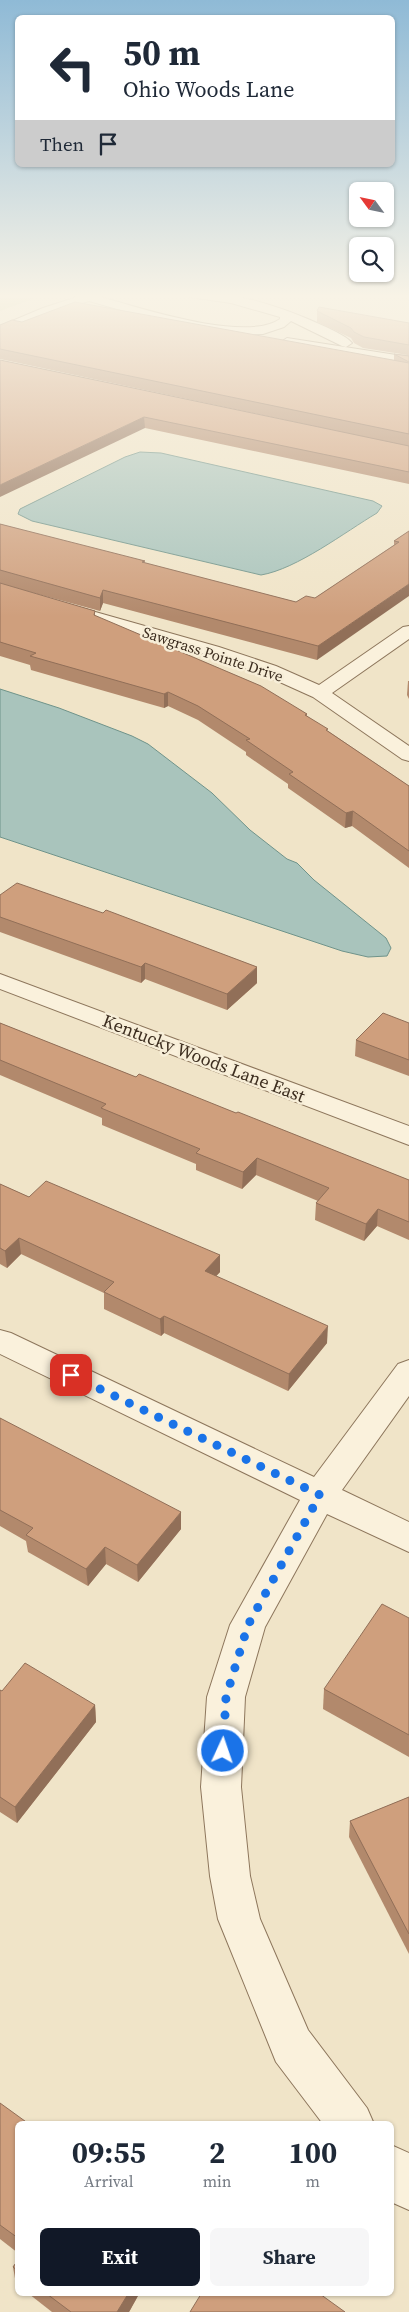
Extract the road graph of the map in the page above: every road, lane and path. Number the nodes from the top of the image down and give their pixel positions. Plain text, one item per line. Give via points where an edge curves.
1 (0, 590) edge
2 (409, 631) edge
3 (320, 693) junction
4 (409, 755) edge
5 (0, 981) edge
6 (409, 1136) edge
7 (0, 1341) edge
8 (409, 1372) edge
9 (320, 1495) junction
10 (409, 1538) edge
11 (349, 2121) edge
12 (394, 2171) edge
13 (409, 2187) edge

1 - 3 street, Sawgrass Pointe Drive via 213,651 269,670
2 - 3 street
3 - 4 street, Sawgrass Pointe Drive
5 - 6 street, Kentucky Woods Lane East
7 - 9 street
8 - 9 street
9 - 10 street
9 - 11 street via 248,1625 226,1697 221,1787 230,1876 246,1938 292,2046
12 - 13 street

